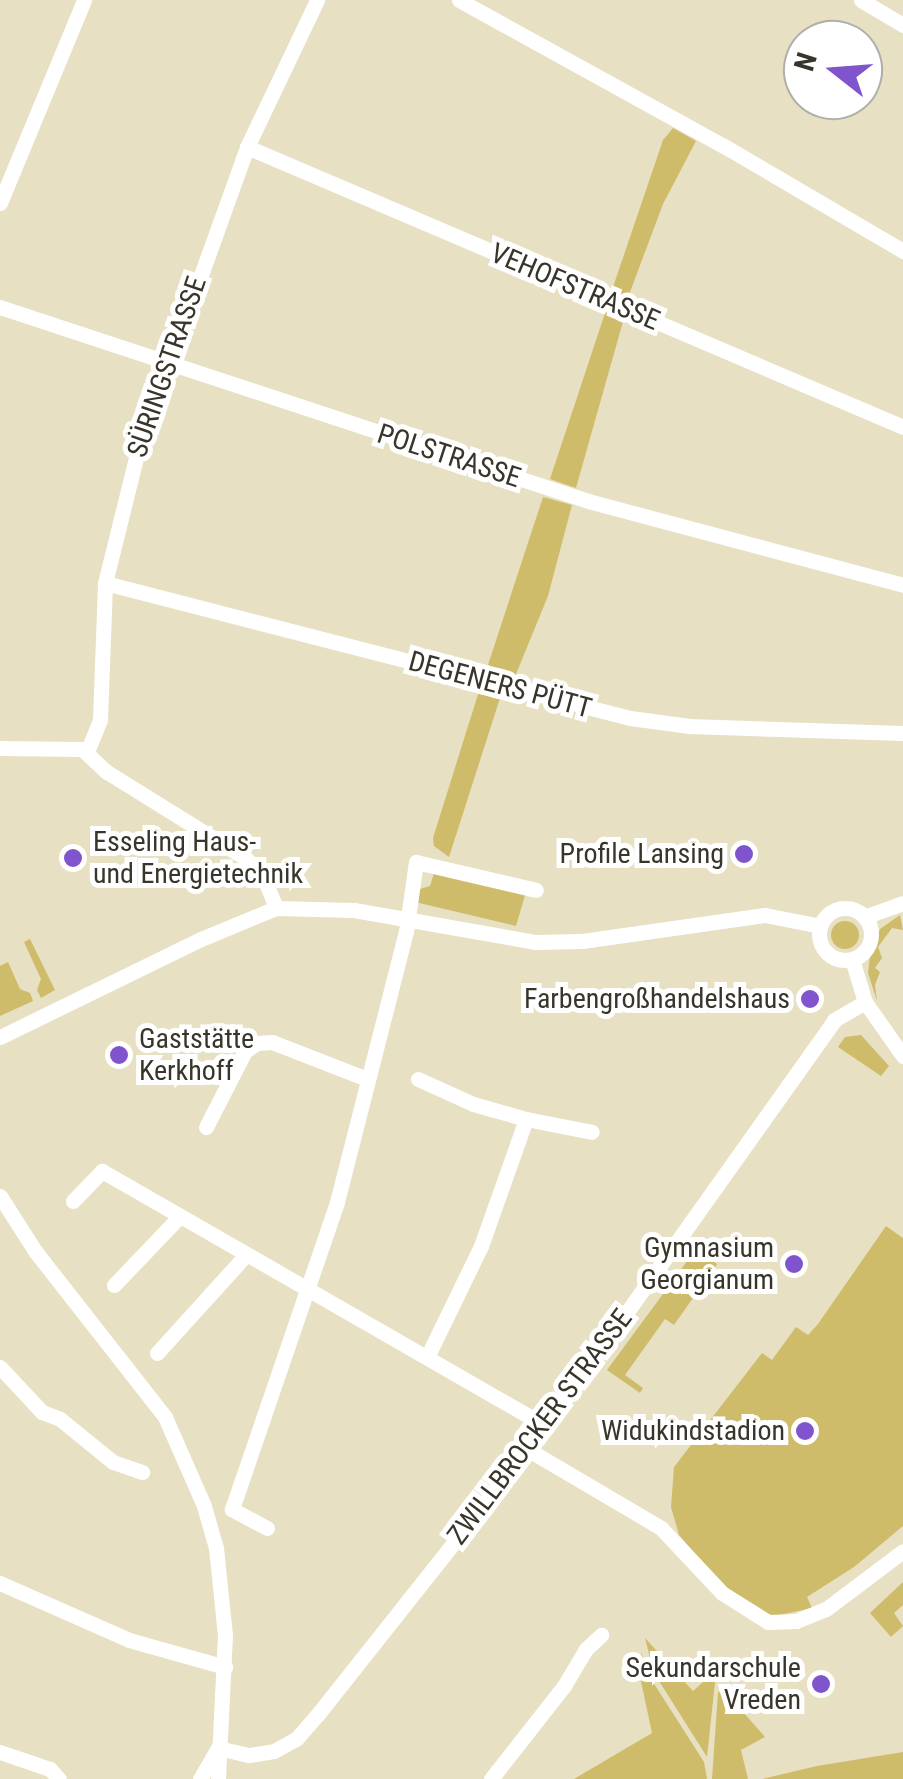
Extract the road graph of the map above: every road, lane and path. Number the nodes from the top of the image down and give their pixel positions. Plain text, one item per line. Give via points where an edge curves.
1 (84, 0) edge
2 (317, 0) edge
3 (458, 0) edge
4 (861, 0) edge
5 (903, 26) edge
6 (246, 147) junction
7 (0, 203) edge
8 (903, 251) edge
9 (0, 307) edge
10 (166, 364) junction
11 (903, 427) edge
12 (105, 583) junction
13 (903, 586) edge
14 (903, 733) edge
15 (0, 748) edge
16 (87, 752) junction
17 (536, 890) dead end
18 (903, 903) edge
19 (276, 908) junction
20 (864, 917) junction
21 (406, 920) junction
22 (820, 926) junction
23 (852, 959) junction
24 (865, 1002) junction
25 (0, 1037) edge
26 (903, 1056) edge
27 (368, 1079) junction
28 (418, 1079) dead end
29 (526, 1119) junction
30 (206, 1127) dead end
31 (592, 1132) dead end
32 (0, 1196) edge
33 (73, 1201) dead end
34 (180, 1216) junction
35 (246, 1256) junction
36 (114, 1286) dead end
37 (308, 1290) junction
38 (158, 1353) dead end
39 (426, 1357) junction
40 (0, 1367) edge
41 (546, 1426) junction
42 (528, 1449) junction
43 (142, 1472) dead end
44 (267, 1528) dead end
45 (903, 1551) edge
46 (0, 1583) edge
47 (602, 1635) dead end
48 (225, 1667) junction
49 (218, 1748) junction
50 (0, 1752) edge
51 (60, 1779) edge
52 (200, 1779) edge
53 (218, 1779) edge
54 (492, 1779) edge

1 - 7 street
2 - 6 street, SÜRINGSTRASSE
3 - 8 street
4 - 5 street
6 - 10 street, SÜRINGSTRASSE
6 - 11 street, VEHOFSTRASSE
9 - 10 street, POLSTRASSE
10 - 12 street, SÜRINGSTRASSE via 118,517
10 - 13 street, POLSTRASSE via 588,501
12 - 14 street, DEGENERS PÜTT via 630,718
12 - 16 street, SÜRINGSTRASSE via 100,720
15 - 16 street
16 - 19 street via 107,772 245,858 262,873
17 - 21 street via 416,862
18 - 20 street
19 - 21 street via 322,906
19 - 25 street
20 - 22 street via 836,910
20 - 23 street via 870,938
21 - 22 street via 536,942 765,915
21 - 27 street
22 - 23 street via 826,952
23 - 24 street
24 - 26 street
24 - 41 street, ZWILLBROCKER STRASSE via 834,1020
27 - 30 street via 272,1042 257,1043 244,1051
27 - 37 street
28 - 29 street
29 - 31 street
29 - 39 street via 481,1246
32 - 48 street via 178,1442 216,1548
33 - 34 street via 102,1171
34 - 35 street
34 - 36 street
35 - 37 street
35 - 38 street
37 - 39 street
37 - 44 street via 232,1509
39 - 41 street
40 - 43 street via 42,1412 113,1462
41 - 42 street, ZWILLBROCKER STRASSE
42 - 45 street via 661,1528 722,1594 768,1622 796,1621 826,1609
42 - 49 street, ZWILLBROCKER STRASSE via 297,1738 274,1752
46 - 48 street via 130,1640
47 - 54 street
48 - 49 street
49 - 52 street
49 - 53 street
50 - 51 street via 50,1768

